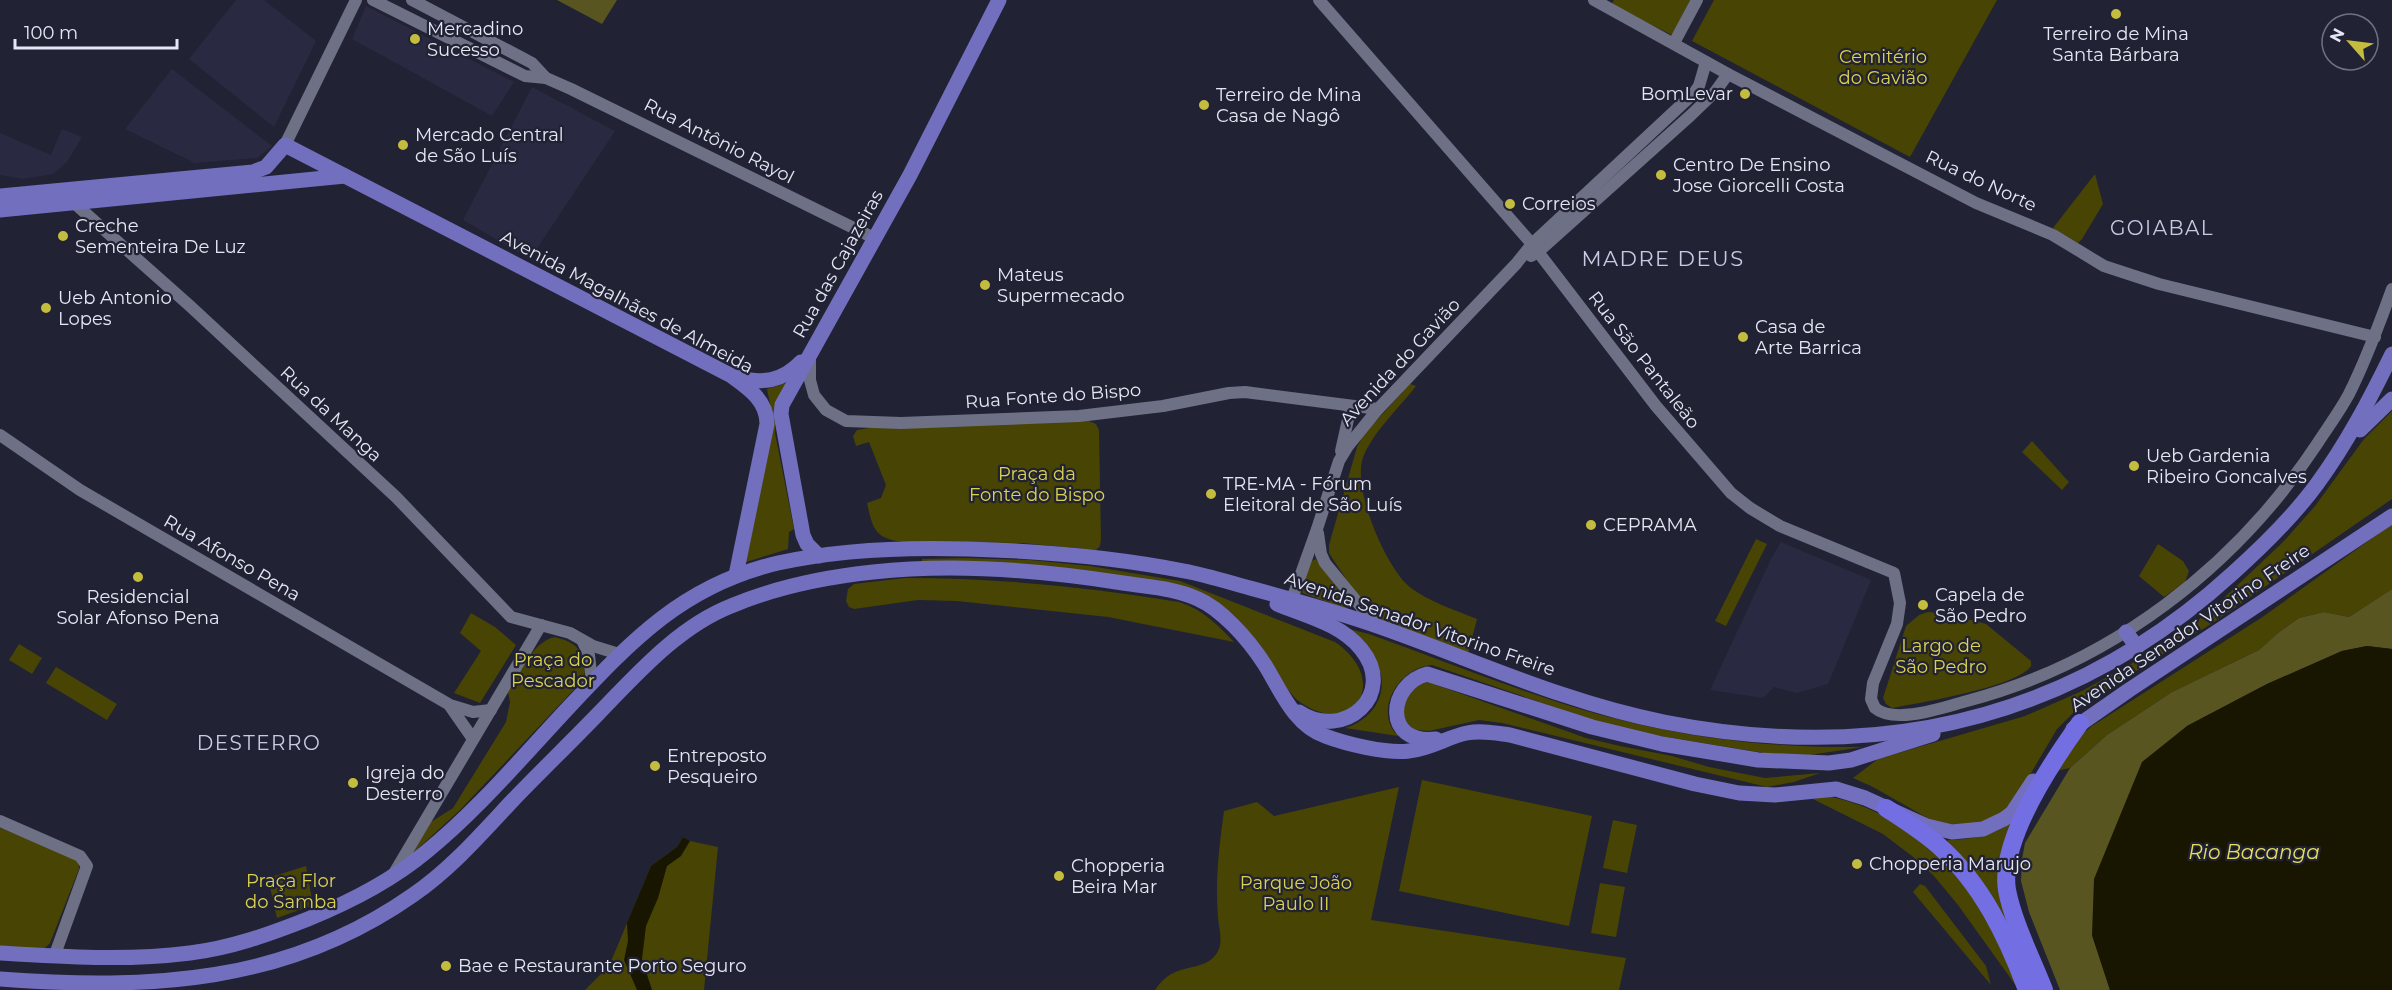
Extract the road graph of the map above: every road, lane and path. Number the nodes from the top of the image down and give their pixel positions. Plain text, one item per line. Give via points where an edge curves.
1 (357, 0) edge
2 (373, 0) edge
3 (412, 0) edge
4 (999, 0) edge
5 (1319, 0) edge
6 (1594, 0) edge
7 (1697, 0) edge
8 (1674, 43) junction
9 (1706, 62) junction
10 (1728, 74) junction
11 (546, 78) junction
12 (1681, 105) junction
13 (1691, 115) junction
14 (285, 145) junction
15 (345, 176) junction
16 (0, 196) edge
17 (71, 196) junction
18 (0, 210) edge
19 (874, 238) junction
20 (1535, 248) junction
21 (2392, 289) edge
22 (2375, 337) junction
23 (814, 346) junction
24 (2392, 354) edge
25 (730, 375) junction
26 (2348, 394) junction
27 (2392, 399) edge
28 (2368, 404) junction
29 (1351, 406) junction
30 (1378, 409) junction
31 (0, 435) edge
32 (1339, 461) junction
33 (2316, 486) junction
34 (2392, 516) edge
35 (1317, 529) junction
36 (819, 556) junction
37 (1894, 573) joint
38 (736, 576) junction
39 (1214, 578) junction
40 (1292, 599) junction
41 (541, 625) junction
42 (1377, 626) junction
43 (2126, 632) junction
44 (583, 642) junction
45 (2137, 647) junction
46 (619, 654) junction
47 (592, 682) junction
48 (1282, 695) junction
49 (450, 705) junction
50 (2018, 705) junction
51 (491, 710) junction
52 (2080, 723) junction
53 (1454, 736) junction
54 (473, 739) junction
55 (1886, 808) junction
56 (0, 821) edge
57 (391, 878) junction
58 (0, 953) edge
59 (24, 954) junction
60 (61, 957) junction
61 (0, 959) edge
62 (1, 979) edge
63 (2027, 990) edge
64 (2044, 990) edge

1 - 14 street
2 - 11 street, Rua Antônio Rayol via 525,76
3 - 11 street, Rua Antônio Rayol via 532,63
4 - 19 main road, Rua das Cajazeiras
5 - 20 street, Rua São Pantaleão
6 - 8 street, Rua do Norte
7 - 8 street
8 - 9 street, Rua do Norte
9 - 10 street, Rua do Norte
9 - 12 street, Avenida do Gavião via 1699,86
10 - 13 street, Avenida do Gavião
10 - 22 street, Rua do Norte via 1976,202 2053,235 2104,266
11 - 19 street, Rua Antônio Rayol
12 - 13 street
12 - 20 street, Avenida do Gavião
13 - 20 street, Avenida do Gavião
14 - 15 main road, Avenida Magalhães de Almeida
14 - 17 main road via 266,167 253,172
15 - 17 main road
15 - 25 main road, Avenida Magalhães de Almeida
16 - 17 main road
17 - 18 main road
17 - 41 street, Rua da Manga via 396,497 511,617
19 - 23 main road, Rua das Cajazeiras
20 - 30 street, Avenida do Gavião
20 - 37 street, Rua São Pantaleão via 1656,406 1740,501 1780,526
21 - 22 street, Avenida Senador Vitorino Freire
22 - 26 street, Avenida Senador Vitorino Freire
23 - 25 main road via 796,367 777,379 764,382
23 - 29 street, Rua Fonte do Bispo via 809,372 814,395 830,414 846,421 895,423 1079,416 1245,392
23 - 36 main road, Rua das Cajazeiras via 784,402 782,414 803,535
24 - 28 main road, Avenida Senador Vitorino Freire
25 - 38 main road, Avenida Magalhães de Almeida via 760,399 767,418
26 - 28 street
26 - 43 street, Avenida Senador Vitorino Freire via 2305,462 2246,533 2183,592
27 - 33 main road via 2369,419
28 - 33 main road, Avenida Senador Vitorino Freire
29 - 30 street, Rua Fonte do Bispo
29 - 32 street
30 - 32 street, Avenida do Gavião
31 - 49 street, Rua Afonso Pena via 80,490
32 - 35 street, Avenida do Gavião
33 - 45 main road, Avenida Senador Vitorino Freire via 2289,519 2215,590
34 - 52 main road, Avenida Senador Vitorino Freire
35 - 40 street, Avenida do Gavião
35 - 42 street via 1325,563
36 - 38 main road, Avenida Senador Vitorino Freire
36 - 39 main road, Avenida Senador Vitorino Freire via 894,548 1011,550 1107,558
37 - 43 street, Avenida Senador Vitorino Freire via 1900,603 1897,624 1871,693 1875,708 1885,714 1898,716 1939,709 1985,696 2049,674
38 - 46 main road, Avenida Senador Vitorino Freire via 680,603
39 - 40 main road, Avenida Senador Vitorino Freire
39 - 48 main road via 1340,631 1361,649 1370,664 1371,695 1362,708 1344,719 1324,722 1307,717
40 - 42 main road, Avenida Senador Vitorino Freire
41 - 44 street, Rua da Manga via 570,633
41 - 51 street
42 - 50 main road, Avenida Senador Vitorino Freire via 1622,712 1738,733 1813,739 1875,736
43 - 45 main road
44 - 46 street, Rua da Manga
44 - 47 street
45 - 50 main road, Avenida Senador Vitorino Freire via 2064,687
46 - 47 main road, Avenida Senador Vitorino Freire
47 - 57 main road, Avenida Senador Vitorino Freire via 448,833
48 - 53 main road, Avenida Senador Vitorino Freire via 1308,727 1343,741 1402,752
48 - 62 main road, Avenida Senador Vitorino Freire via 1257,653 1235,627 1206,603 1175,591 1054,573 948,568 874,572 799,585 730,606 675,641 641,669 444,871 395,907 342,936 272,963 195,980 122,985
49 - 51 street, Rua Afonso Pena via 473,712
49 - 54 street, Rua Afonso Pena
50 - 53 main road via 1851,760 1780,762 1672,746 1593,727 1434,675 1414,679 1403,691 1398,706 1402,729 1410,737 1423,740
51 - 54 street
52 - 55 main road, Avenida Senador Vitorino Freire via 2049,756 2012,813 1995,825 1952,832
52 - 64 highway via 2017,830 2007,863 2010,898
53 - 55 main road, Avenida Senador Vitorino Freire via 1479,732 1510,735 1739,793 1775,795 1836,789
54 - 57 street
55 - 63 highway via 1939,846 1960,867 2001,928
56 - 60 street via 86,862
57 - 60 main road, Avenida Senador Vitorino Freire via 330,910 236,944 134,958
58 - 59 main road, Avenida Senador Vitorino Freire
59 - 60 main road, Avenida Senador Vitorino Freire
59 - 61 main road
60 - 62 main road via 71,970 62,977

